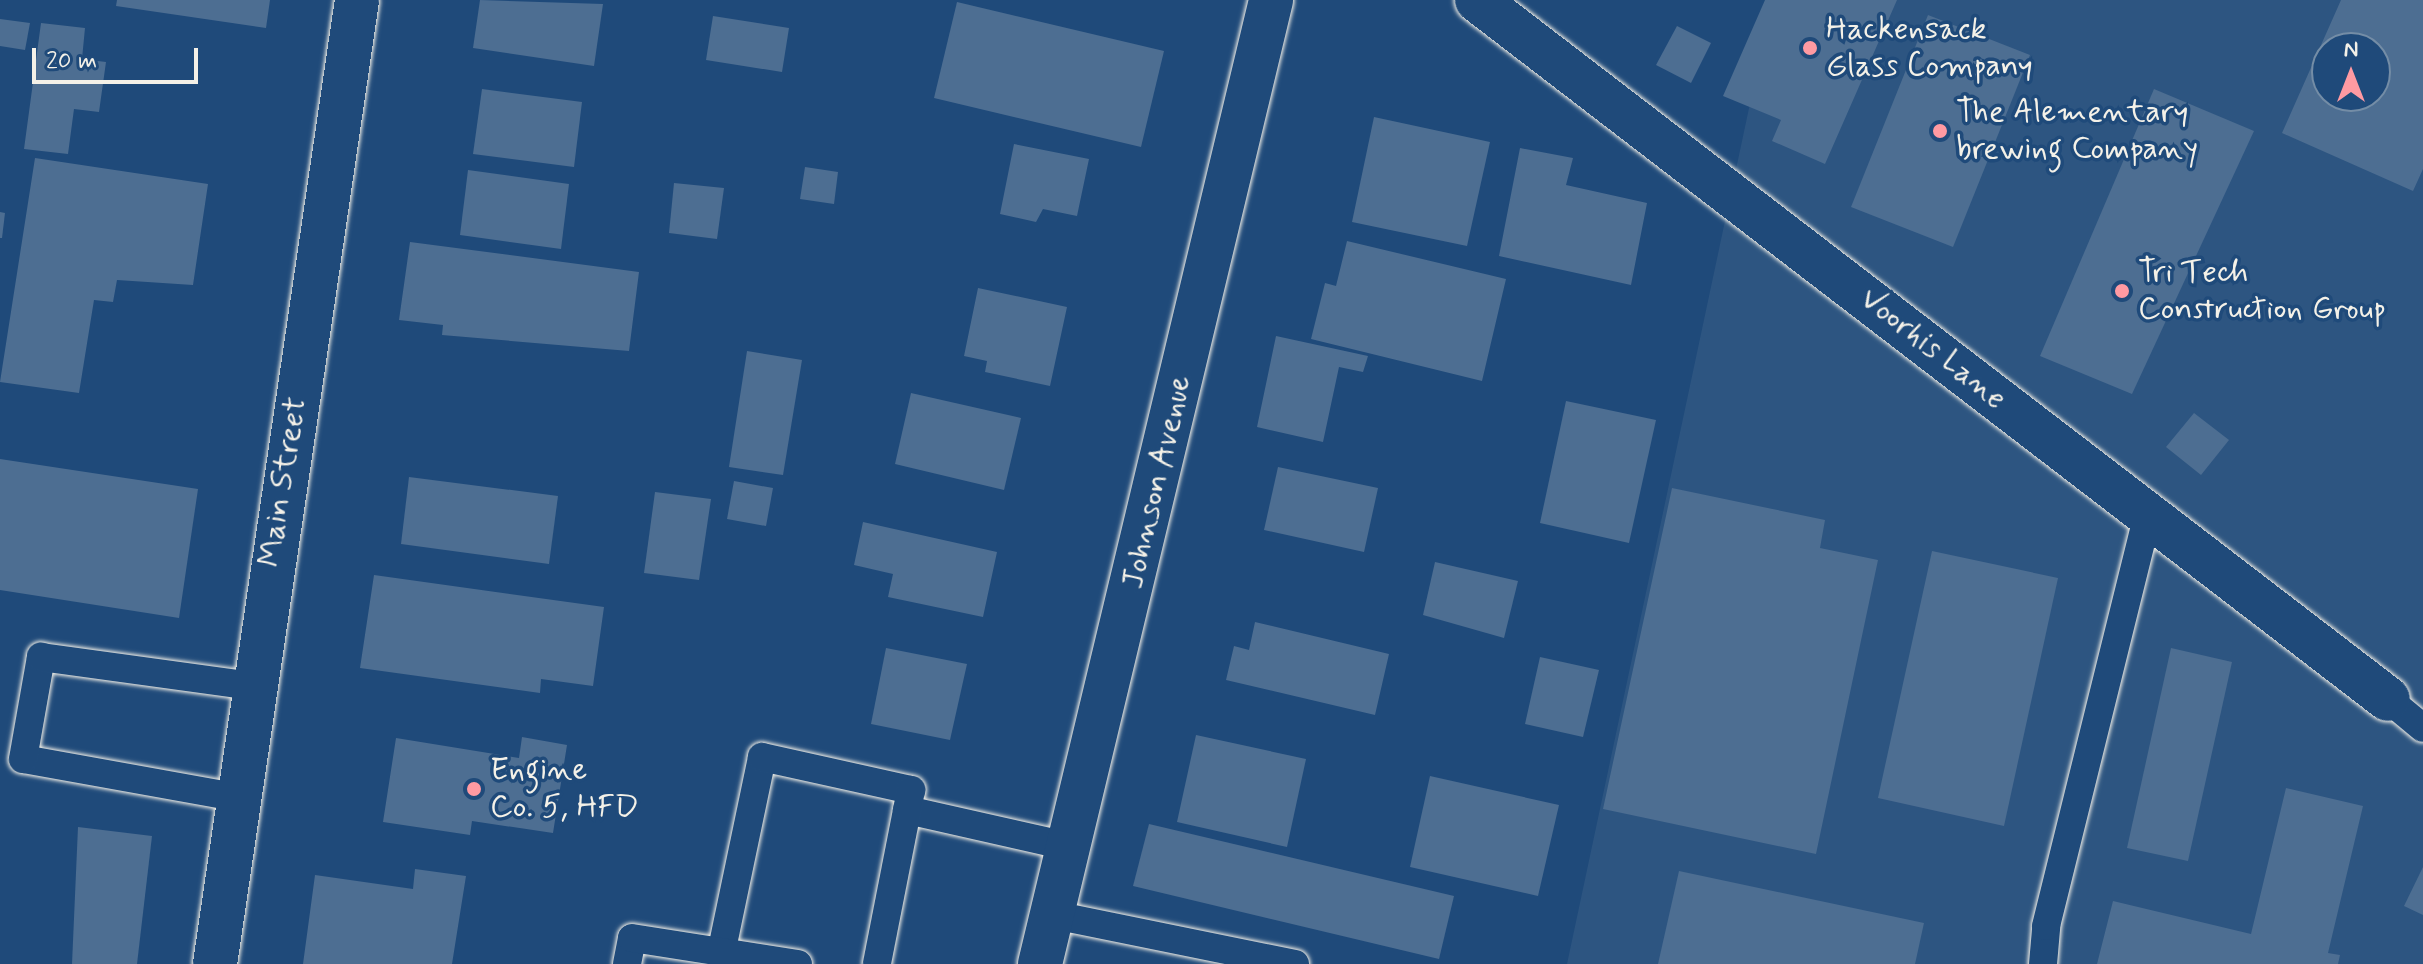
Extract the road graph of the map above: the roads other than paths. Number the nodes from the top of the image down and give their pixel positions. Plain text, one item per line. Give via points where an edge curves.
1 (357, 0) edge
2 (1271, 0) edge
3 (1477, 0) edge
4 (2148, 515) junction
5 (252, 686) junction
6 (2388, 699) joint
7 (2423, 728) edge
8 (235, 797) junction
9 (907, 810) junction
10 (1071, 847) junction
11 (1054, 915) junction
12 (722, 949) junction
13 (629, 951) edge
14 (215, 964) edge
15 (798, 964) edge
16 (877, 964) edge
17 (1040, 964) edge
18 (1295, 964) edge
19 (2043, 964) edge

1 - 5 street, Main Street
2 - 10 street, Johnson Avenue
3 - 4 street, Voorhis Lane
4 - 6 street, Voorhis Lane
4 - 19 lane via 2046,926
5 - 8 street, Main Street
5 - 8 lane via 41,657 23,759
6 - 7 lane
8 - 14 street, Main Street
9 - 10 lane
9 - 12 lane via 911,790 762,757
9 - 16 lane
10 - 11 street, Johnson Avenue
11 - 17 street, Johnson Avenue
11 - 18 lane
12 - 13 lane
12 - 15 lane

